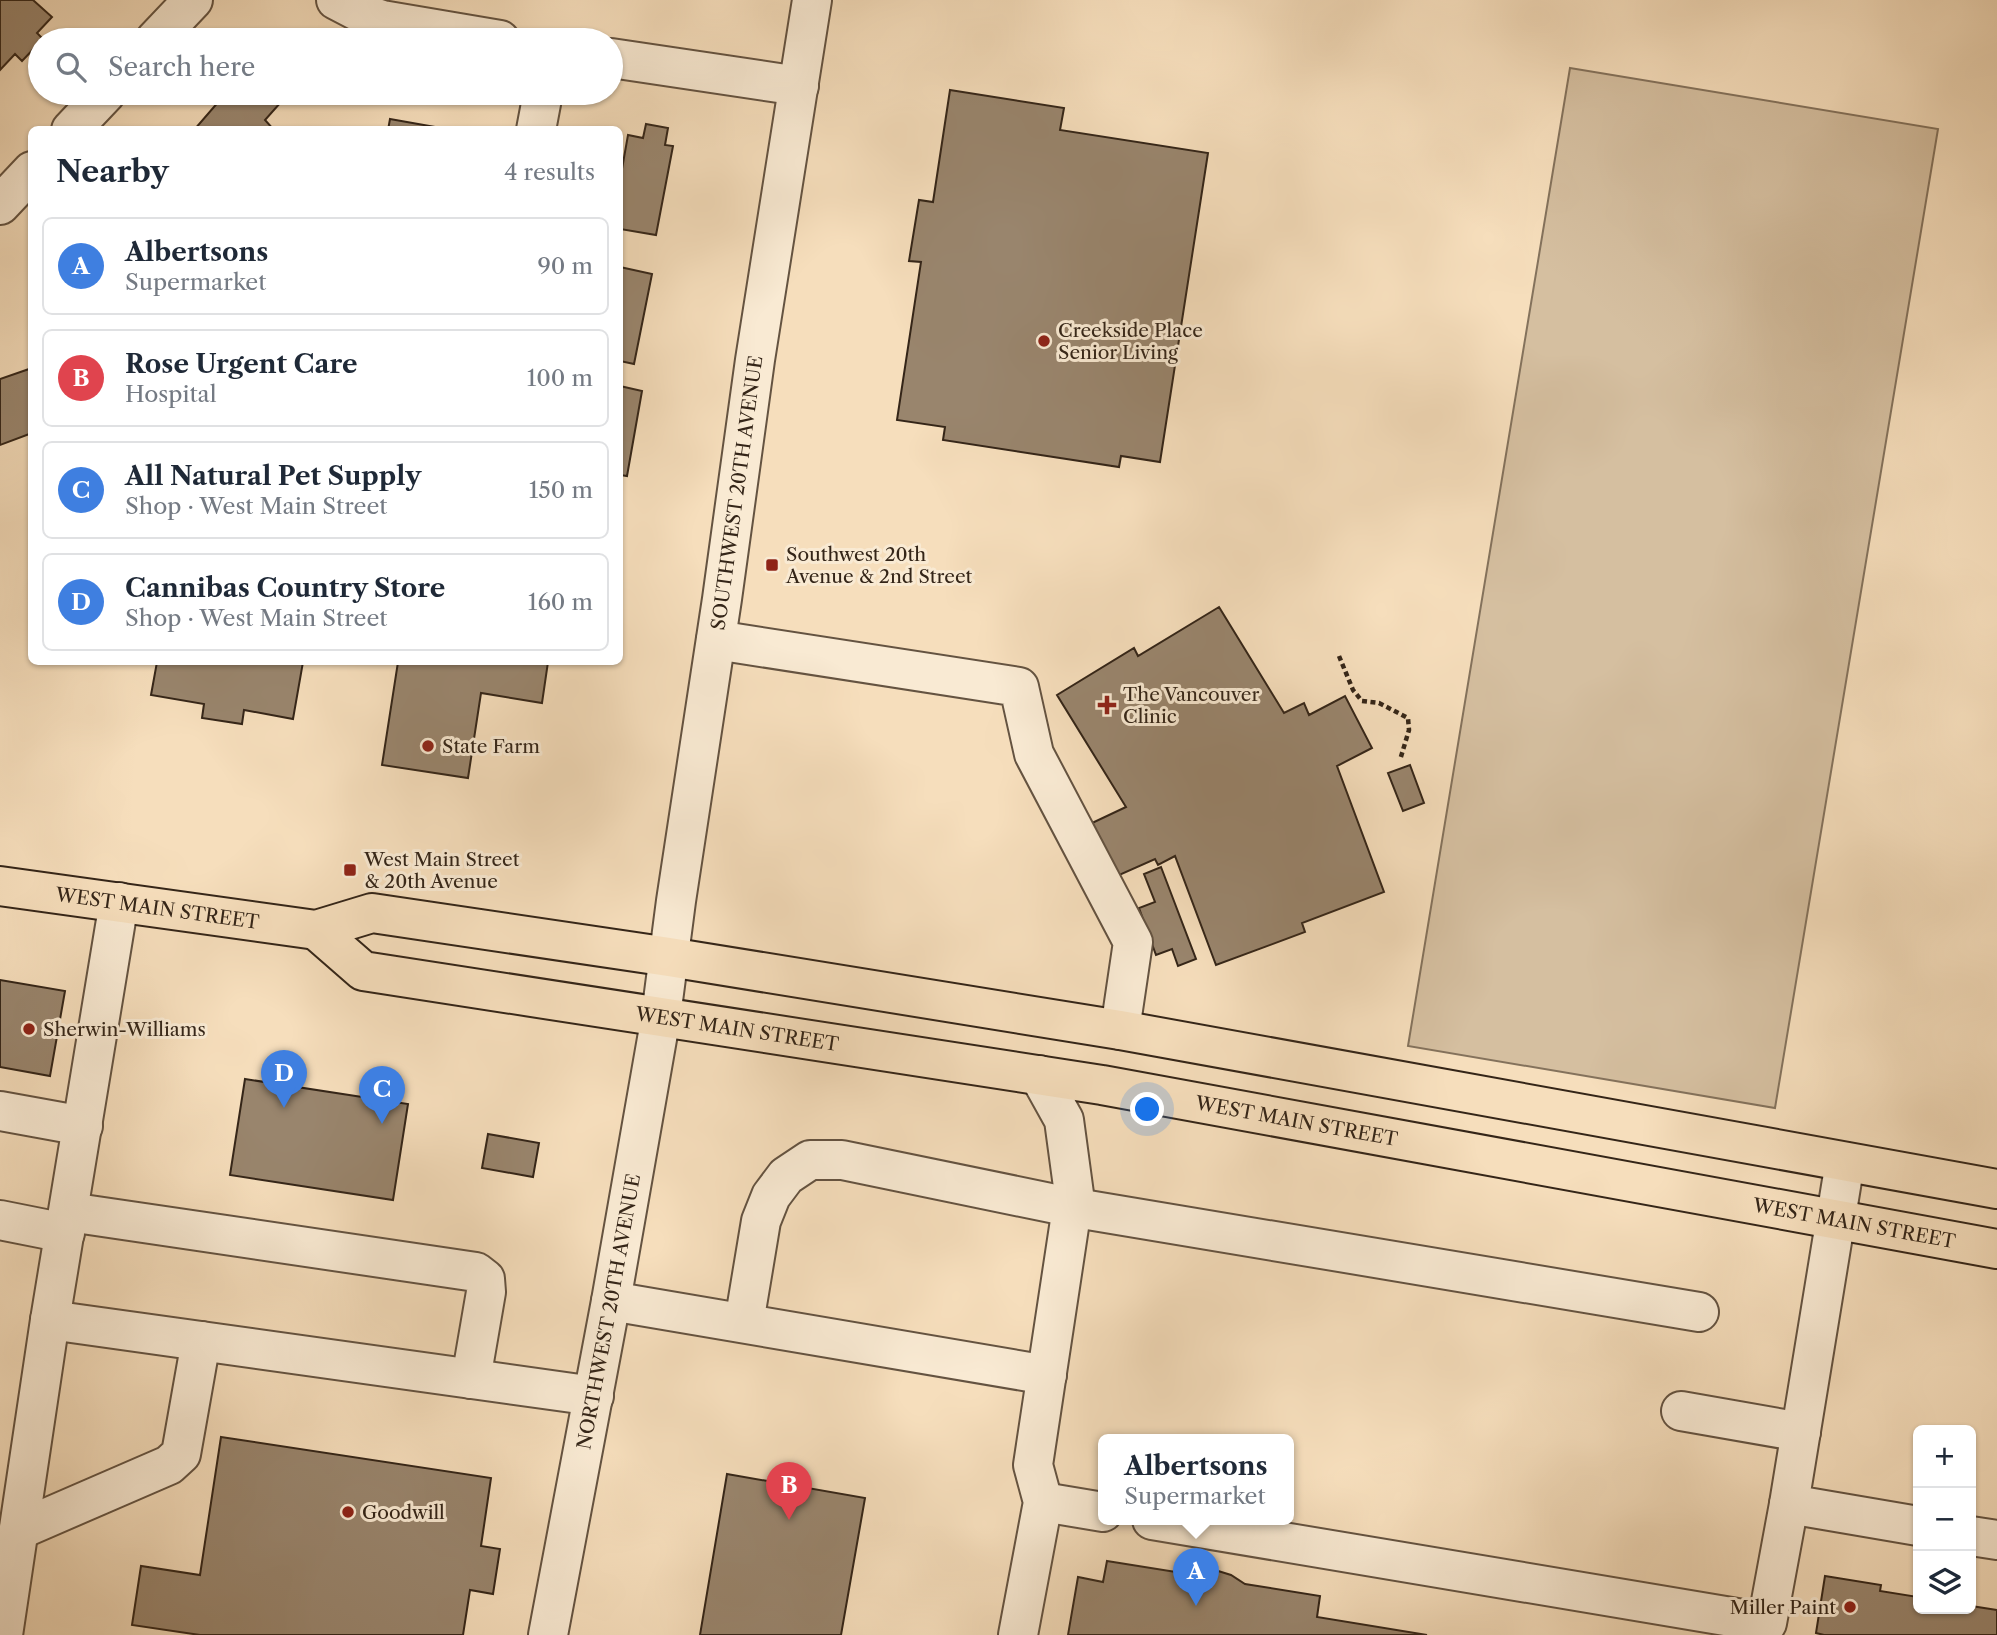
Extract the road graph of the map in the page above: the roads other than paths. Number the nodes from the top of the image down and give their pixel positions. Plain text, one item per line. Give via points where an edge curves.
1 (193, 0) edge
2 (336, 0) edge
3 (812, 0) edge
4 (166, 28) edge
5 (429, 28) edge
6 (623, 60) edge
7 (799, 86) junction
8 (95, 105) edge
9 (541, 105) edge
10 (75, 126) edge
11 (537, 126) edge
12 (28, 175) edge
13 (0, 205) edge
14 (716, 640) junction
15 (0, 886) edge
16 (119, 902) junction
17 (316, 930) junction
18 (665, 986) junction
19 (1120, 1030) junction
20 (1039, 1075) junction
21 (0, 1111) edge
22 (83, 1126) junction
23 (1845, 1162) junction
24 (1997, 1189) edge
25 (1070, 1208) junction
26 (0, 1220) edge
27 (1835, 1220) junction
28 (67, 1223) junction
29 (1997, 1249) edge
30 (611, 1301) junction
31 (1699, 1312) dead end
32 (50, 1320) junction
33 (744, 1323) junction
34 (201, 1341) junction
35 (1047, 1375) junction
36 (471, 1379) junction
37 (594, 1396) junction
38 (1681, 1411) dead end
39 (1801, 1432) junction
40 (1042, 1502) junction
41 (1789, 1504) junction
42 (1098, 1511) edge
43 (1182, 1525) edge
44 (1913, 1525) edge
45 (19, 1530) junction
46 (1976, 1537) edge
47 (1997, 1540) edge
48 (3, 1635) edge
49 (548, 1635) edge
50 (1018, 1635) edge

1 - 4 street
2 - 5 street via 382,20
3 - 7 street, SOUTHWEST 20TH AVENUE
6 - 7 street
7 - 14 street, SOUTHWEST 20TH AVENUE
8 - 10 street
9 - 11 street
12 - 13 street
14 - 18 street, SOUTHWEST 20TH AVENUE
14 - 19 street via 1019,687 1034,754 1133,942
15 - 16 highway, WEST MAIN STREET
16 - 17 highway, WEST MAIN STREET
16 - 22 street
17 - 18 highway, WEST MAIN STREET via 372,913
17 - 18 highway, WEST MAIN STREET via 363,971
18 - 19 highway, WEST MAIN STREET
18 - 20 highway, WEST MAIN STREET
18 - 30 street, NORTHWEST 20TH AVENUE
19 - 23 highway, WEST MAIN STREET
20 - 25 street via 1064,1120 1073,1194
20 - 27 highway, WEST MAIN STREET
21 - 22 street
22 - 28 street
23 - 24 highway, WEST MAIN STREET
23 - 27 street
25 - 31 street
25 - 33 street via 842,1160 810,1160 786,1176 761,1221
25 - 35 street
26 - 28 street
27 - 29 highway, WEST MAIN STREET
27 - 39 street
28 - 32 street
28 - 36 street via 476,1272 485,1279 486,1292
30 - 33 street
30 - 37 street, NORTHWEST 20TH AVENUE
32 - 34 street
32 - 45 street
33 - 35 street
34 - 36 street
34 - 45 street via 181,1454 169,1465
35 - 40 street via 1033,1465
36 - 37 street
37 - 49 street, NORTHWEST 20TH AVENUE
38 - 39 street
39 - 41 street
40 - 42 street
40 - 50 street
41 - 43 street via 1767,1623
41 - 44 street
45 - 48 street
46 - 47 street

